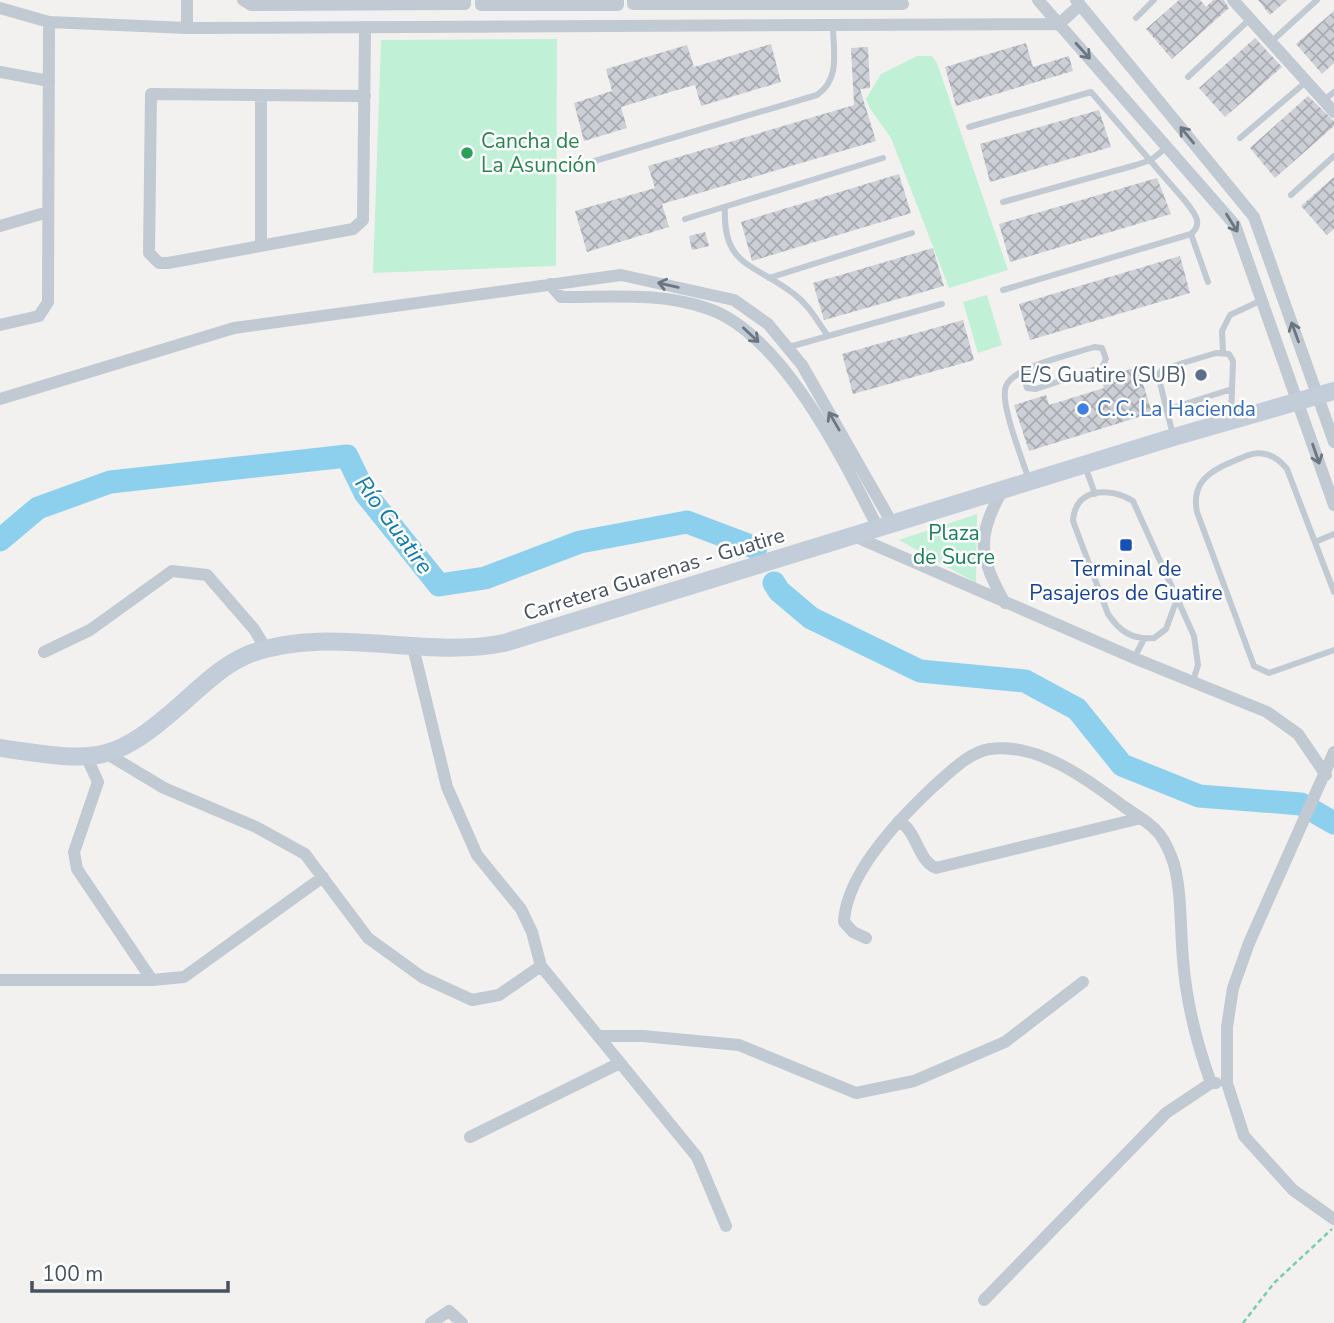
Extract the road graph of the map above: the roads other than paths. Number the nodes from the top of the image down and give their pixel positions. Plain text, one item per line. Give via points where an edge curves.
1 (187, 0) edge
2 (243, 0) edge
3 (465, 0) edge
4 (481, 0) edge
5 (618, 0) edge
6 (633, 0) edge
7 (1038, 0) edge
8 (1154, 0) edge
9 (1233, 0) edge
10 (1317, 0) edge
11 (778, 2) edge
12 (331, 3) edge
13 (1078, 3) edge
14 (903, 4) dead end
15 (541, 5) junction
16 (559, 5) junction
17 (0, 8) edge
18 (1136, 18) dead end
19 (1251, 19) junction
20 (49, 22) junction
21 (778, 24) junction
22 (1059, 24) junction
23 (540, 25) junction
24 (559, 25) junction
25 (833, 25) junction
26 (332, 27) junction
27 (365, 27) junction
28 (187, 28) junction
29 (1272, 41) junction
30 (0, 72) edge
31 (1188, 77) dead end
32 (49, 81) junction
33 (1307, 81) junction
34 (261, 95) junction
35 (365, 96) junction
36 (1329, 96) edge
37 (1334, 112) edge
38 (970, 127) dead end
39 (1240, 138) dead end
40 (1168, 146) junction
41 (1334, 156) edge
42 (883, 158) dead end
43 (1151, 160) junction
44 (591, 162) dead end
45 (1291, 195) dead end
46 (1003, 202) dead end
47 (725, 207) junction
48 (48, 212) junction
49 (685, 219) dead end
50 (0, 226) edge
51 (912, 233) dead end
52 (1191, 234) junction
53 (261, 246) junction
54 (769, 278) junction
55 (1208, 282) dead end
56 (550, 285) junction
57 (1003, 290) dead end
58 (1262, 300) junction
59 (942, 304) dead end
60 (0, 325) edge
61 (828, 337) junction
62 (787, 348) junction
63 (1223, 352) junction
64 (1028, 369) junction
65 (1232, 389) junction
66 (1326, 394) edge
67 (0, 399) edge
68 (1298, 402) junction
69 (1166, 410) junction
70 (1231, 421) junction
71 (1174, 437) junction
72 (1334, 442) edge
73 (1085, 465) junction
74 (1029, 482) junction
75 (1002, 491) junction
76 (1095, 494) junction
77 (1334, 505) edge
78 (886, 525) junction
79 (1334, 534) edge
80 (845, 539) junction
81 (1315, 542) junction
82 (1334, 592) edge
83 (1177, 599) junction
84 (1005, 603) junction
85 (1144, 639) junction
86 (413, 647) junction
87 (266, 649) junction
88 (1334, 650) edge
89 (44, 652) dead end
90 (1134, 658) junction
91 (1194, 681) junction
92 (0, 748) edge
93 (1334, 752) edge
94 (109, 755) junction
95 (87, 758) junction
96 (1326, 775) junction
97 (1141, 818) junction
98 (899, 821) junction
99 (323, 877) junction
100 (866, 938) dead end
101 (541, 966) junction
102 (0, 980) edge
103 (152, 980) junction
104 (1083, 982) dead end
105 (599, 1036) junction
106 (620, 1063) junction
107 (1211, 1083) junction
108 (1227, 1083) junction
109 (470, 1137) dead end
110 (1334, 1219) edge
111 (726, 1226) dead end
112 (984, 1300) dead end
113 (431, 1323) edge
114 (461, 1323) edge

1 - 28 street
2 - 12 street via 251,5
3 - 12 street via 465,4
4 - 15 street via 481,5
5 - 16 street via 618,5
6 - 11 street via 633,4
7 - 22 street
8 - 18 lane
9 - 19 street
10 - 29 lane
11 - 14 street
11 - 21 street
12 - 26 street
13 - 22 street
66 -> 13 street via 1254,217
15 - 16 street
15 - 23 street
16 - 24 street
17 - 20 street
19 - 29 street
19 - 31 lane
20 - 28 street
20 - 32 street
21 - 24 street
21 - 25 street
22 - 25 street
22 -> 40 street
23 - 24 street
23 - 27 street
25 - 44 lane via 834,74 817,95
26 - 27 street
26 - 28 street
27 - 35 street
29 - 33 street
30 - 32 street
32 - 48 street
33 - 36 street
33 - 39 lane
34 - 35 street
34 - 53 street
34 - 53 street via 152,93 149,253 159,263 168,263
35 - 53 street via 363,220 354,229
36 - 37 street
38 - 43 lane via 1091,92
40 - 43 lane
40 -> 58 street via 1235,225
41 - 45 lane
42 - 47 lane
43 - 46 lane
43 - 52 lane via 1195,214 1197,229
47 - 49 lane
47 - 54 lane via 725,238 731,250
48 - 50 street
48 - 60 street via 48,302 39,316
51 - 54 lane
52 - 55 lane
52 - 57 lane
54 - 61 lane via 808,307
62 -> 56 street via 768,324 734,300 621,275
56 - 67 street via 233,328
56 -> 78 street via 561,297 656,297 709,309 746,329 803,398
58 - 63 lane via 1230,315 1222,331
58 - 68 street
59 - 61 lane
61 - 62 lane
78 -> 62 street via 802,365
63 - 65 lane via 1233,361
63 - 69 lane via 1163,369 1158,382
64 - 64 lane via 1094,347 1102,348 1107,363 1036,389 1027,388
64 - 74 lane via 1009,380 1004,397
65 - 69 lane
65 - 70 lane
66 - 68 main road, Carretera Guarenas - Guatire
66 - 72 street
68 - 70 main road, Carretera Guarenas - Guatire
68 -> 77 street
69 - 71 lane
70 - 71 main road, Carretera Guarenas - Guatire
71 - 73 main road, Carretera Guarenas - Guatire
73 - 74 main road, Carretera Guarenas - Guatire
73 - 76 lane
74 - 75 main road, Carretera Guarenas - Guatire
75 - 78 main road, Carretera Guarenas - Guatire
75 - 84 street via 985,523 983,540 988,573
76 - 83 lane via 1119,492 1133,501
76 - 85 lane via 1078,504 1073,521 1108,614 1117,627
78 - 80 main road, Carretera Guarenas - Guatire
79 - 81 lane
80 - 84 street
80 - 86 main road, Carretera Guarenas - Guatire via 505,643
81 - 82 lane
81 - 88 lane via 1287,469 1268,454 1255,453 1215,468 1197,486 1197,512 1254,666 1269,673
83 - 85 lane via 1166,629
83 - 91 lane via 1198,653
84 - 90 street
85 - 90 lane
86 - 87 main road, Carretera Guarenas - Guatire via 313,642
86 - 101 street via 447,787 477,855 521,909
87 - 89 street via 207,575 172,571 90,630
87 - 94 main road, Carretera Guarenas - Guatire via 230,663 154,729
90 - 91 street
91 - 96 street via 1284,723 1298,734
92 - 95 main road, Carretera Guarenas - Guatire
93 - 96 street
94 - 95 main road, Carretera Guarenas - Guatire
94 - 99 street via 164,789 256,827 305,854
95 - 103 street via 98,782 74,852 77,869
96 - 108 street via 1233,988 1227,1027
97 - 98 street via 936,868
97 - 98 street via 1072,768 1006,748 988,749 969,759
97 - 107 street via 1161,836 1174,865 1192,1022
98 - 100 street via 871,856 845,913 844,922
99 - 101 street via 368,938 422,977 472,1000 499,995
99 - 103 street via 184,977
101 - 105 street
102 - 103 street
104 - 105 street via 1004,1042 914,1081 856,1093 740,1045
105 - 106 street
106 - 109 street
106 - 111 street via 697,1157
107 - 108 street
107 - 112 street via 1166,1113
108 - 110 street via 1244,1136 1293,1190
113 - 114 street via 449,1311

